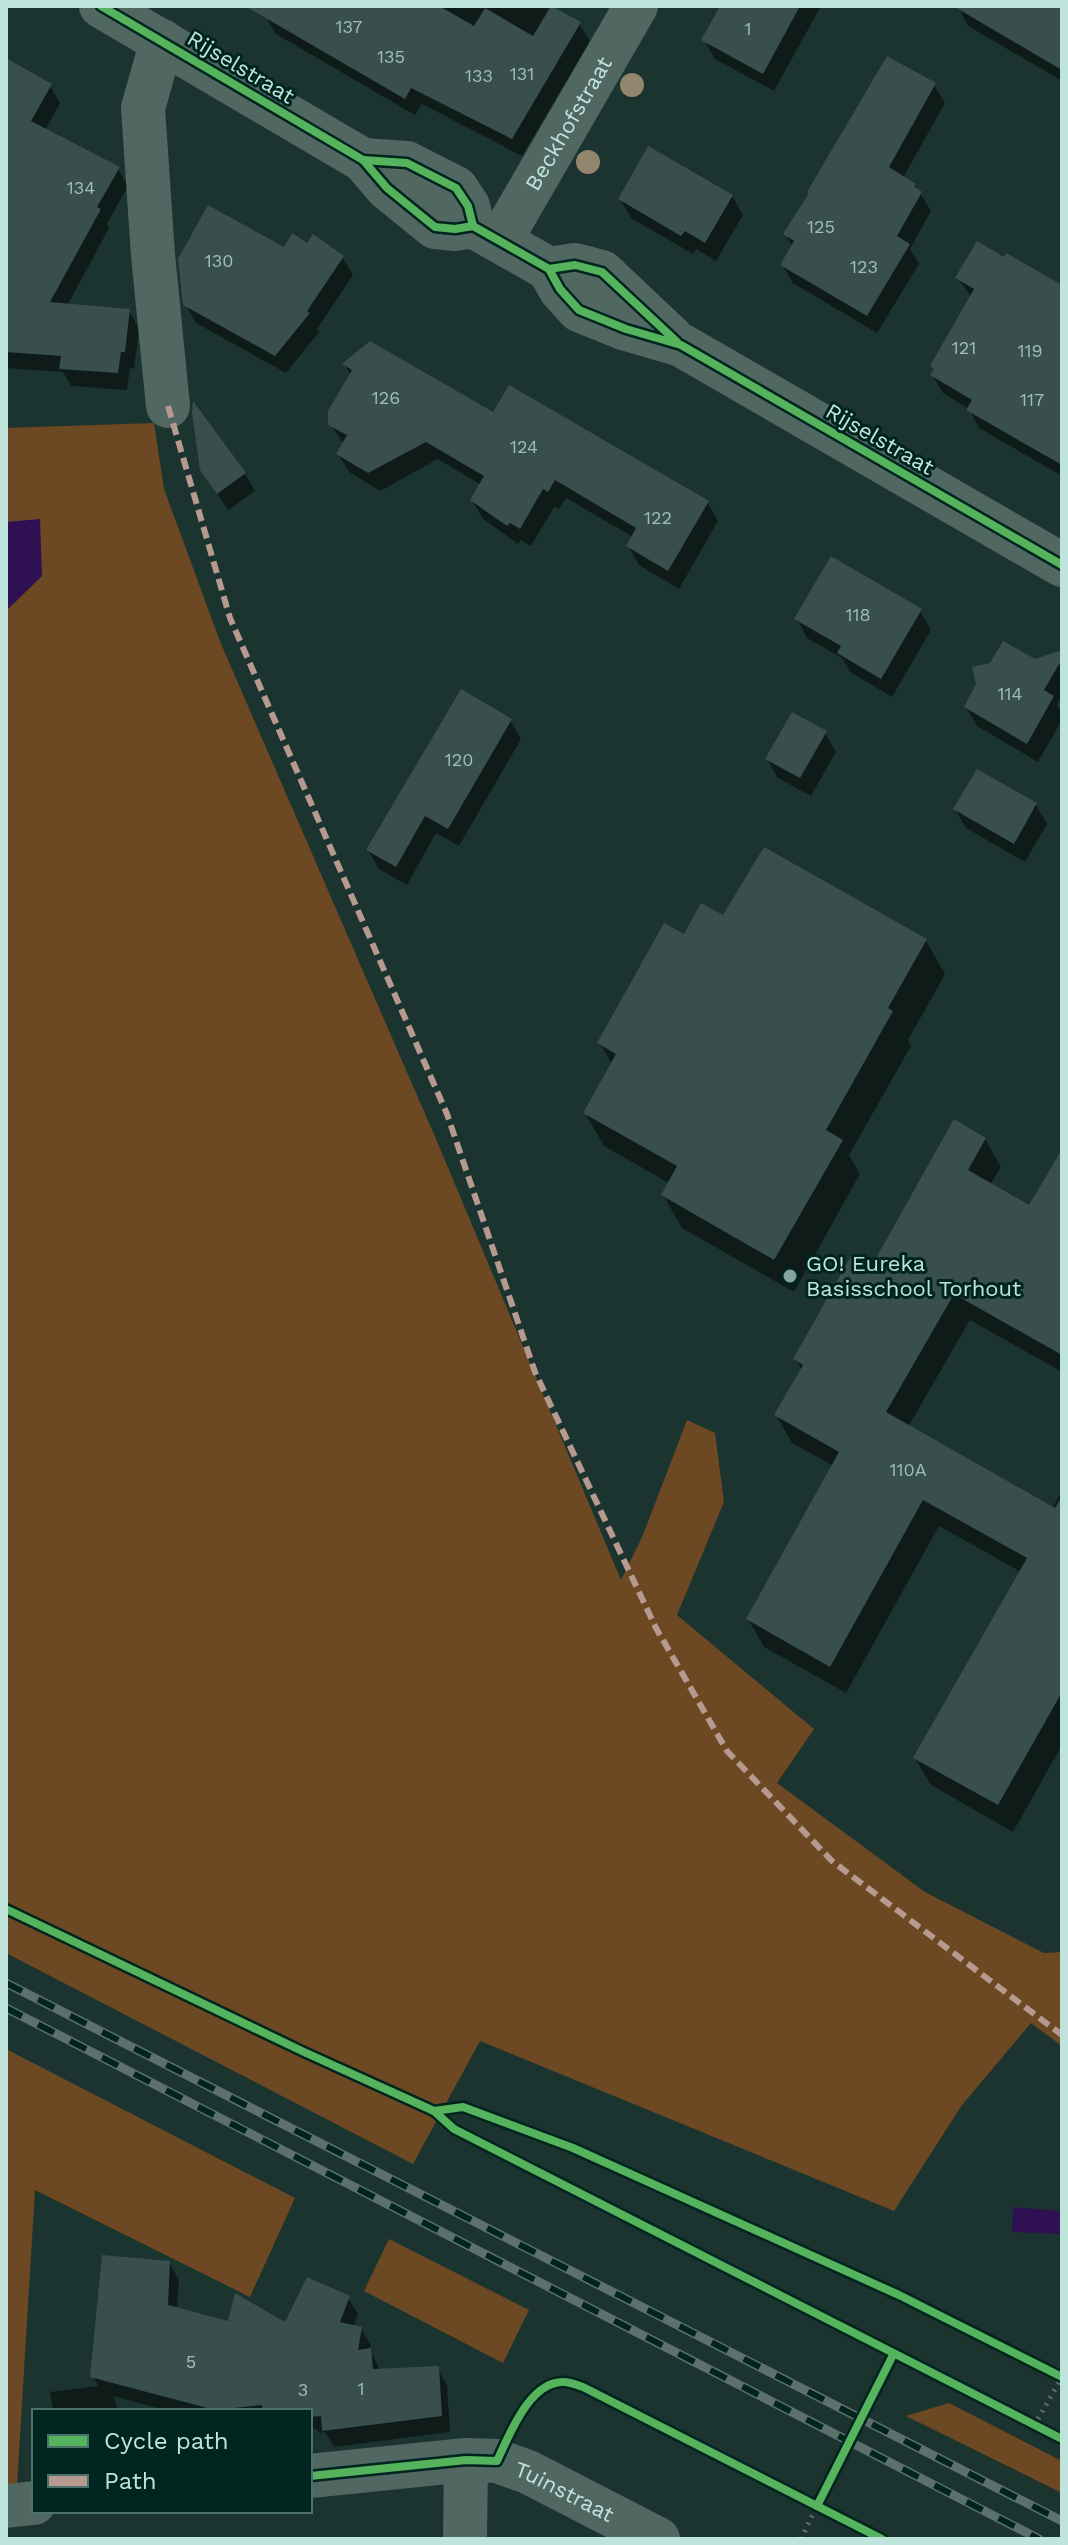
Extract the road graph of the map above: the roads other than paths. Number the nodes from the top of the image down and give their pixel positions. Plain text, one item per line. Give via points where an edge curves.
1 (101, 6) edge
2 (636, 6) edge
3 (162, 41) junction
4 (487, 234) junction
5 (168, 406) dead end
6 (1062, 565) edge
7 (466, 2460) junction
8 (312, 2476) edge
9 (32, 2503) edge
10 (6, 2506) edge
11 (465, 2539) edge
12 (658, 2539) edge

1 - 3 street, Rijselstraat
2 - 4 street, Beckhofstraat
3 - 4 street, Rijselstraat via 363,160 407,163 456,188
3 - 5 street, Rijselstraat via 143,108
4 - 6 street, Rijselstraat via 549,269 575,265 602,272 681,345
7 - 8 street, Tuinstraat
7 - 11 street
7 - 12 street, Tuinstraat via 497,2461 528,2472
9 - 10 street

